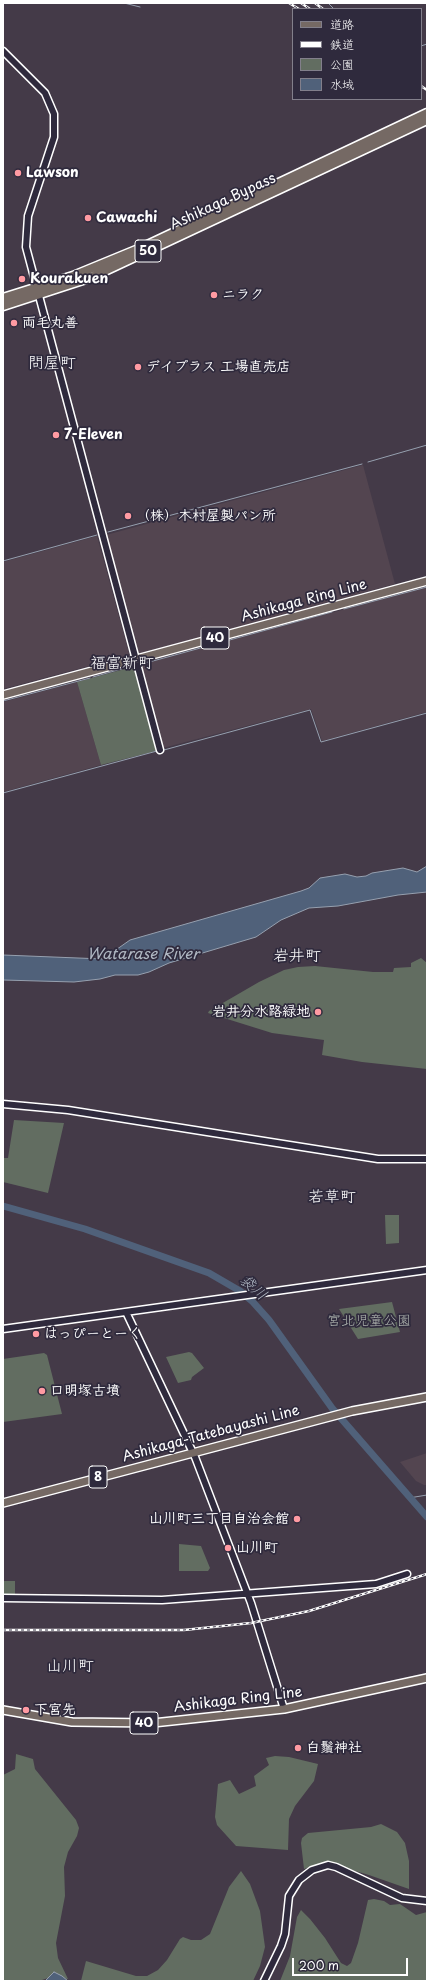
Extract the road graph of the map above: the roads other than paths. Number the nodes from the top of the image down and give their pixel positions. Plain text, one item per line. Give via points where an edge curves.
1 (3, 51) edge
2 (427, 113) edge
3 (427, 120) edge
4 (288, 182) junction
5 (37, 292) junction
6 (3, 298) edge
7 (3, 306) edge
8 (427, 581) edge
9 (136, 660) junction
10 (3, 695) edge
11 (160, 750) dead end
12 (3, 1104) edge
13 (427, 1160) edge
14 (427, 1270) edge
15 (126, 1312) junction
16 (3, 1329) edge
17 (427, 1397) edge
18 (193, 1452) junction
19 (3, 1503) edge
20 (407, 1574) dead end
21 (248, 1593) junction
22 (3, 1598) edge
23 (427, 1678) edge
24 (284, 1709) junction
25 (3, 1710) edge
26 (427, 1901) edge
27 (264, 1981) edge

1 - 5 street via 45,93 54,114 54,136 30,207 26,230 26,247
2 - 4 highway, Ashikaga Bypass / 50
3 - 4 highway, Ashikaga Bypass / 50
4 - 5 highway, Ashikaga Bypass / 50 via 92,277
5 - 6 highway, Ashikaga Bypass / 50
5 - 7 highway, Ashikaga Bypass / 50
5 - 9 street
8 - 9 main road, Ashikaga Ring Line / 40
9 - 10 main road, Ashikaga Ring Line / 40
9 - 11 street
12 - 13 street via 68,1110 378,1159
14 - 15 street
15 - 16 street
15 - 18 street
17 - 18 main road, Ashikaga-Tatebayashi Line / 8 via 352,1411
18 - 19 main road, Ashikaga-Tatebayashi Line / 8
18 - 21 street
20 - 21 street via 376,1584
21 - 22 street via 162,1600
21 - 24 street
23 - 24 main road, Ashikaga Ring Line / 40
24 - 25 main road, Ashikaga Ring Line / 40 via 161,1723 126,1724 59,1720
26 - 27 street via 402,1898 336,1867 328,1865 312,1870 299,1880 289,1896 282,1946

